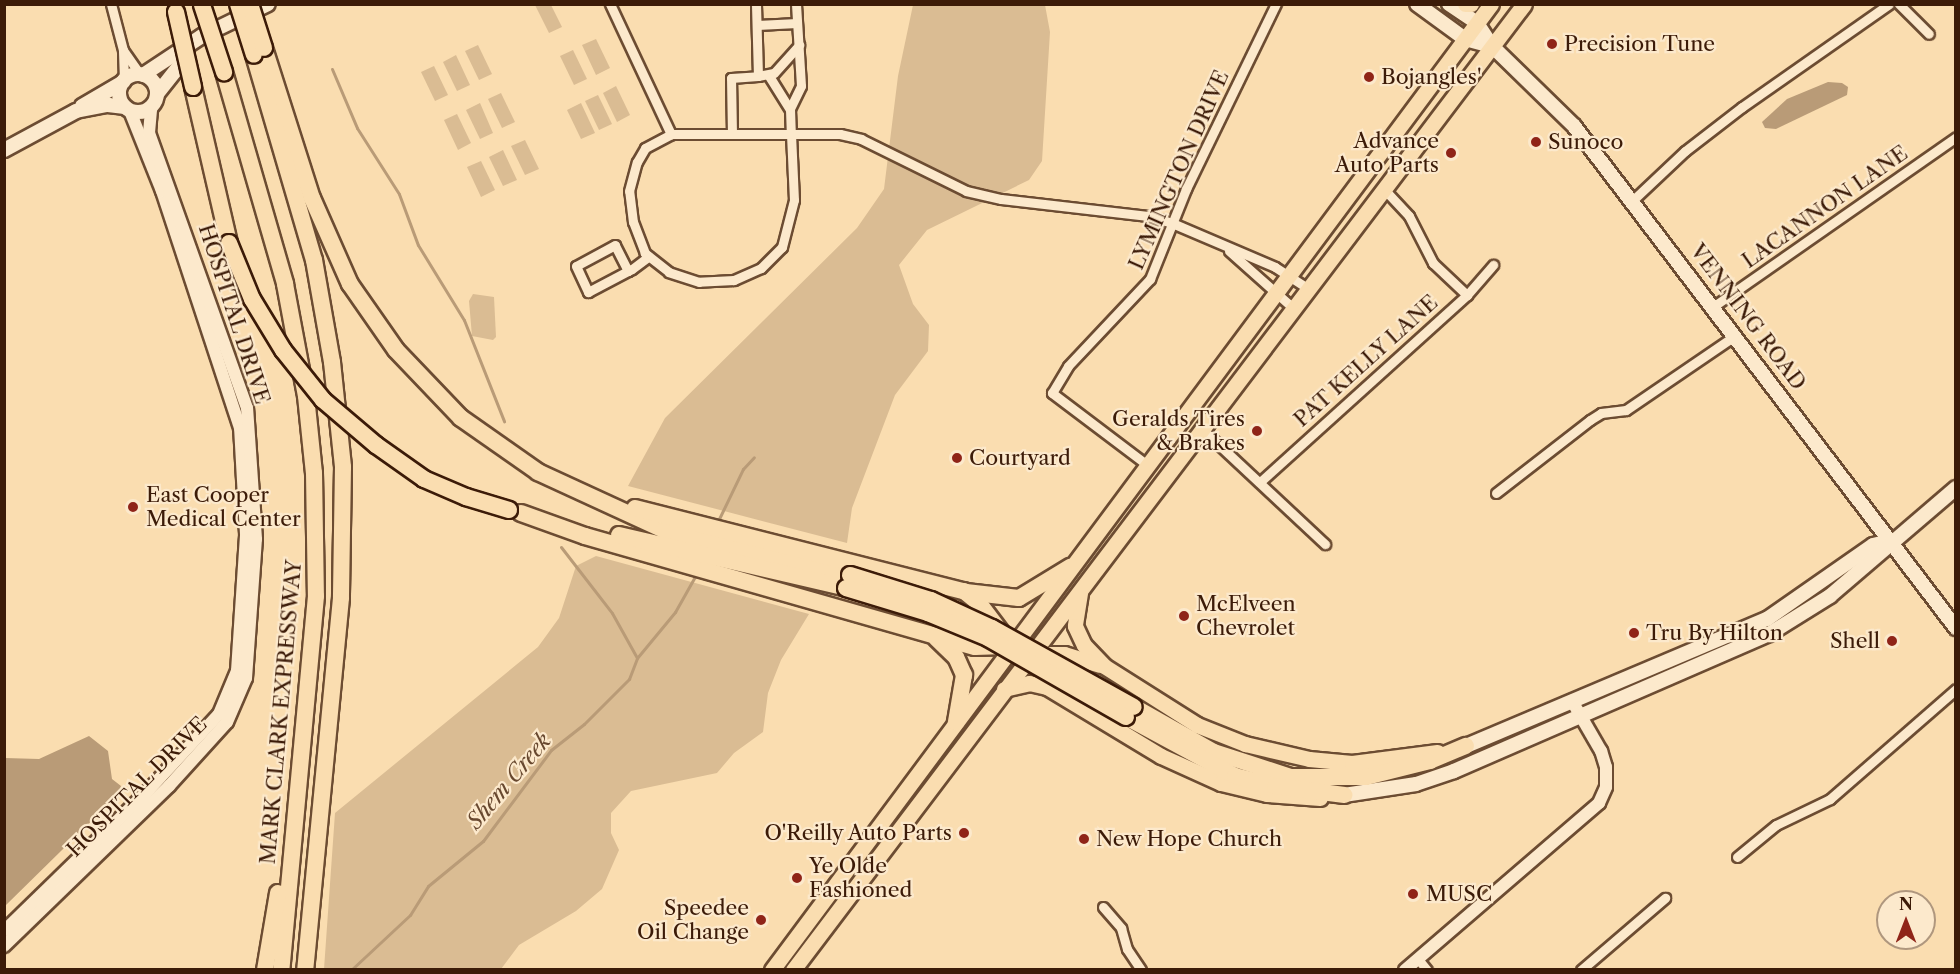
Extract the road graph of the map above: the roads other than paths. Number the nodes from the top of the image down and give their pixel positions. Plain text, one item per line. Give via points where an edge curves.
1 (111, 4) edge
2 (238, 4) edge
3 (250, 4) edge
4 (268, 4) edge
5 (610, 4) edge
6 (756, 4) edge
7 (796, 4) edge
8 (1276, 4) edge
9 (1417, 4) edge
10 (1449, 4) edge
11 (1465, 4) edge
12 (1471, 4) edge
13 (1491, 4) edge
14 (1524, 4) edge
15 (1889, 4) edge
16 (1899, 4) edge
17 (202, 5) edge
18 (175, 8) edge
19 (797, 23) junction
20 (1477, 23) junction
21 (757, 25) junction
22 (222, 29) junction
23 (1929, 34) dead end
24 (1465, 39) junction
25 (799, 45) junction
26 (1492, 46) junction
27 (123, 50) junction
28 (259, 52) junction
29 (141, 75) junction
30 (758, 76) junction
31 (770, 76) junction
32 (124, 81) junction
33 (157, 94) junction
34 (151, 108) junction
35 (127, 109) junction
36 (790, 109) junction
37 (76, 111) junction
38 (671, 134) junction
39 (732, 134) junction
40 (791, 134) junction
41 (1956, 138) edge
42 (4, 150) edge
43 (1383, 188) junction
44 (1633, 200) junction
45 (1172, 223) junction
46 (1227, 249) junction
47 (649, 256) junction
48 (1493, 265) dead end
49 (628, 271) junction
50 (1287, 274) junction
51 (1307, 288) junction
52 (1274, 292) junction
53 (1467, 296) junction
54 (1714, 306) junction
55 (1292, 308) junction
56 (1736, 335) junction
57 (1201, 428) junction
58 (1146, 464) junction
59 (1260, 482) junction
60 (1956, 488) edge
61 (1496, 493) dead end
62 (582, 495) junction
63 (515, 512) junction
64 (1893, 540) junction
65 (1325, 544) dead end
66 (1070, 567) junction
67 (848, 582) junction
68 (1083, 585) junction
69 (964, 591) junction
70 (1956, 628) edge
71 (930, 634) junction
72 (1013, 646) junction
73 (1031, 654) junction
74 (1104, 666) junction
75 (1004, 689) junction
76 (1956, 689) edge
77 (1059, 693) junction
78 (1572, 701) junction
79 (1130, 712) junction
80 (1582, 717) junction
81 (956, 722) junction
82 (302, 741) junction
83 (1466, 746) junction
84 (1344, 795) junction
85 (1737, 857) dead end
86 (1665, 898) dead end
87 (1103, 907) dead end
88 (4, 931) edge
89 (4, 945) edge
90 (1418, 959) junction
91 (265, 969) edge
92 (281, 969) edge
93 (305, 969) edge
94 (772, 969) edge
95 (793, 969) edge
96 (1141, 969) edge
97 (1405, 969) edge
98 (1427, 969) edge
99 (1581, 969) edge

1 - 27 street
2 - 28 highway, bridge
3 - 28 highway, bridge
4 - 22 main road
5 - 38 street
6 - 21 street
7 - 19 street
8 - 45 street, LYMINGTON DRIVE
9 - 24 main road
10 - 20 main road
11 - 12 highway
13 - 20 highway
14 - 26 highway
15 - 44 street via 1723,122
16 - 23 street
17 - 82 highway, MARK CLARK EXPRESSWAY, bridge via 277,253 310,424 317,586
18 - 63 highway, bridge via 229,243 252,299 283,350 324,400 376,446 424,479
19 - 21 street
19 - 25 street
20 - 24 highway
20 - 26 main road
21 - 30 street
22 - 29 main road via 196,39
22 - 33 main road via 178,63
24 - 26 main road
24 - 50 highway
25 - 31 street
25 - 36 street via 801,86
26 - 43 highway
26 - 44 main road, VENNING ROAD via 1563,112
27 - 29 street
27 - 32 street
28 - 62 highway via 312,198 350,284 376,325 418,376 461,418 538,472
28 - 93 highway via 314,260 332,362 343,467 341,598
29 - 32 main road
29 - 33 main road via 155,84
30 - 31 street
30 - 39 street via 731,78
31 - 36 street
32 - 35 main road via 119,95
32 - 37 main road
33 - 34 main road
34 - 35 main road
34 - 89 street, HOSPITAL DRIVE via 149,133 247,408 256,539 246,678 227,722 169,786
35 - 37 main road via 108,105
35 - 88 street, HOSPITAL DRIVE via 162,191 240,428 246,534 237,671 219,714 144,795
36 - 40 street
37 - 42 main road
38 - 39 street
38 - 47 street via 645,148 629,191 638,238
39 - 40 street
40 - 45 street via 840,134 861,139 966,191 1001,199 1136,214
40 - 47 street via 792,218 773,260 750,276 715,284 685,279
41 - 54 street, LACANNON LANE
43 - 51 highway
43 - 53 street via 1409,216 1433,263
44 - 54 main road, VENNING ROAD
45 - 46 street
45 - 58 street, LYMINGTON DRIVE via 1143,289 1068,366 1052,393
46 - 50 street
46 - 52 street
47 - 49 street
48 - 53 street, PAT KELLY LANE
49 - 49 street via 588,292 576,266 615,245
50 - 51 street
50 - 52 highway
51 - 55 highway
52 - 55 street
52 - 58 highway
53 - 59 street, PAT KELLY LANE
54 - 56 main road, VENNING ROAD
55 - 57 highway
56 - 61 street via 1626,410 1601,413 1590,420
56 - 64 main road, VENNING ROAD
57 - 59 street
57 - 68 highway
58 - 66 highway
59 - 65 street
60 - 64 main road
62 - 67 highway via 664,530
62 - 69 highway
63 - 67 highway
63 - 71 highway via 585,536
64 - 70 main road, VENNING ROAD
64 - 78 main road via 1873,545 1767,619
64 - 80 main road via 1873,562 1786,625
66 - 69 highway via 1019,598
66 - 72 highway
67 - 79 highway, bridge via 988,638
68 - 73 highway
68 - 74 highway via 1075,617 1078,636
69 - 72 highway via 979,603
71 - 72 highway via 983,649
71 - 81 highway via 946,646 962,667 964,688
72 - 73 highway
72 - 81 highway
73 - 74 highway via 1064,654
73 - 75 highway
73 - 77 highway
74 - 83 highway via 1197,725 1274,752 1352,763
75 - 77 highway via 1029,683
75 - 95 highway
76 - 85 street via 1830,799 1776,825
77 - 84 highway via 1161,756 1221,783 1293,797
78 - 80 street
78 - 83 main road
79 - 83 highway via 1214,752 1291,777 1366,777 1430,761
79 - 84 highway via 1235,776
80 - 84 main road via 1416,784
80 - 90 street via 1606,767 1606,786 1599,803
81 - 94 highway
82 - 91 highway
82 - 92 highway, MARK CLARK EXPRESSWAY
86 - 99 street
87 - 96 street via 1121,928 1126,949
90 - 97 street
90 - 98 street

